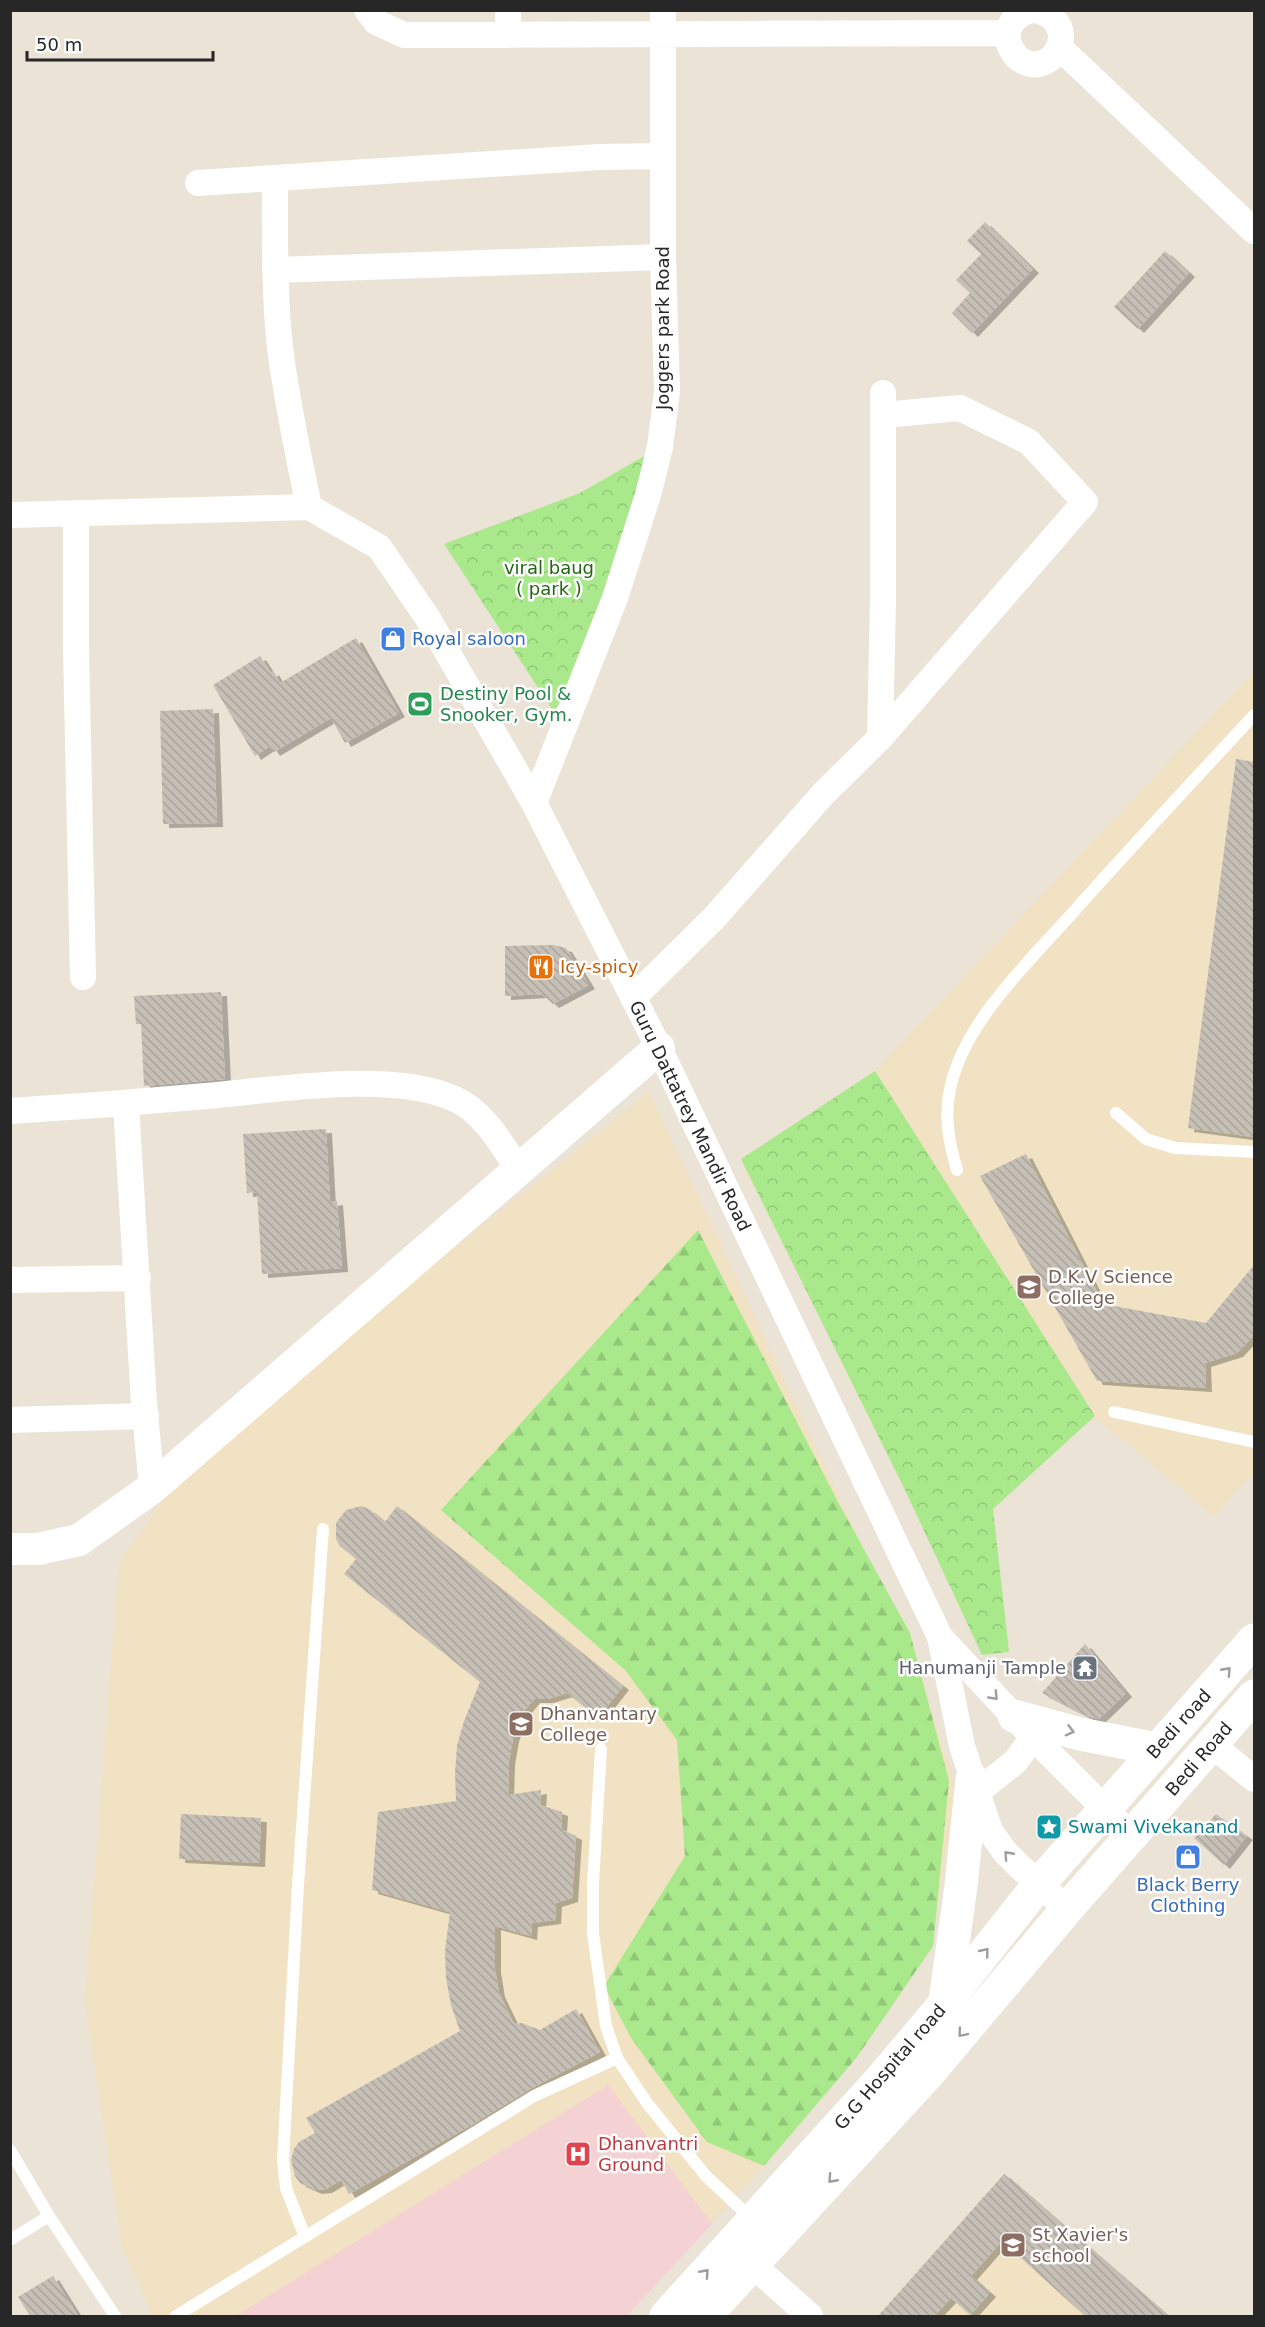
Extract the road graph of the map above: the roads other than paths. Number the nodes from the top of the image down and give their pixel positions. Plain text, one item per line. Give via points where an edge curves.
1 (368, 10) edge
2 (663, 10) edge
3 (1040, 12) edge
4 (508, 23) edge
5 (1008, 33) junction
6 (663, 36) junction
7 (1059, 47) junction
8 (662, 156) junction
9 (275, 178) junction
10 (198, 183) dead end
11 (1254, 231) edge
12 (663, 257) junction
13 (275, 270) junction
14 (309, 507) junction
15 (76, 514) junction
16 (10, 515) edge
17 (1254, 716) edge
18 (880, 738) junction
19 (534, 803) junction
20 (83, 977) dead end
21 (633, 998) junction
22 (659, 1048) junction
23 (126, 1104) junction
24 (10, 1111) edge
25 (1116, 1113) dead end
26 (1254, 1152) edge
27 (518, 1169) junction
28 (957, 1170) dead end
29 (138, 1278) junction
30 (10, 1280) edge
31 (1114, 1412) dead end
32 (146, 1416) junction
33 (10, 1420) edge
34 (1254, 1442) edge
35 (152, 1488) junction
36 (323, 1529) dead end
37 (10, 1549) edge
38 (940, 1637) junction
39 (1254, 1640) edge
40 (1254, 1696) edge
41 (1023, 1727) junction
42 (1211, 1744) junction
43 (601, 1749) dead end
44 (1157, 1749) junction
45 (1254, 1779) edge
46 (974, 1786) junction
47 (1104, 1809) junction
48 (1132, 1836) junction
49 (1095, 1876) joint
50 (1039, 1884) junction
51 (1067, 1909) junction
52 (945, 2003) junction
53 (617, 2058) junction
54 (10, 2150) edge
55 (49, 2216) junction
56 (752, 2220) junction
57 (305, 2236) junction
58 (10, 2240) edge
59 (753, 2265) junction
60 (115, 2316) edge
61 (176, 2316) edge
62 (666, 2316) edge
63 (705, 2316) edge
64 (810, 2316) edge

1 - 4 street via 376,22 404,35
2 - 6 street, Joggers park Road
3 - 5 street via 1022,13
3 - 7 street via 1056,21 1060,29
4 - 6 street
5 - 6 street
5 - 7 street via 1016,57 1032,64 1048,61
6 - 8 street, Joggers park Road
7 - 11 street
8 - 9 street via 588,157
8 - 12 street, Joggers park Road
9 - 10 street
9 - 13 street
12 - 13 street
12 - 19 street, Joggers park Road via 667,392 660,447 615,598
13 - 14 street via 289,414
14 - 15 street
14 - 19 street, Guru Dattatrey Mandir Road via 379,547 427,617
15 - 16 street
15 - 20 street
17 - 28 lane via 992,1003 967,1043 950,1088 946,1114
18 - 18 street via 1085,502 1029,442 960,408 883,404
18 - 21 street
19 - 21 street, Guru Dattatrey Mandir Road
21 - 22 street, Guru Dattatrey Mandir Road
22 - 27 street
22 - 38 street, Guru Dattatrey Mandir Road
23 - 24 street
23 - 27 street via 364,1083 415,1087 456,1099 489,1124
23 - 29 street
25 - 26 lane via 1146,1139 1174,1148
27 - 35 street
29 - 30 street
29 - 32 street
31 - 34 lane
32 - 33 street
32 - 35 street
35 - 37 street via 79,1540 38,1549
36 - 57 lane via 283,2160 286,2188
38 -> 41 street, Guru Dattatrey Mandir Road
38 - 46 street, Guru Dattatrey Mandir Road via 952,1704
44 -> 39 main road, Bedi road
40 - 42 main road, Bedi Road
41 -> 44 main road
41 - 46 street via 1016,1761
41 - 47 street, Guru Dattatrey Mandir Road
42 - 45 street
42 - 48 main road, Bedi Road
43 - 53 lane via 593,1933 606,2025
44 - 47 main road, Bedi road
50 -> 46 street, Guru Dattatrey Mandir Road via 1005,1852 990,1831
46 - 52 main road
47 - 48 street, Guru Dattatrey Mandir Road
47 - 50 main road, G.G Hospital road
48 - 49 main road, Bedi Road
49 - 51 main road, G.G Hospital road
50 - 51 street, Guru Dattatrey Mandir Road
52 -> 50 main road, G.G Hospital road
51 -> 59 main road, G.G Hospital road via 928,2074
52 - 56 main road, G.G Hospital road
53 - 56 lane via 678,2143
53 - 57 lane via 534,2096
54 - 55 lane
55 - 58 lane
55 - 60 lane
62 -> 56 main road, G.G Hospital road
57 - 61 lane
59 - 63 main road, G.G Hospital road
59 - 64 street

